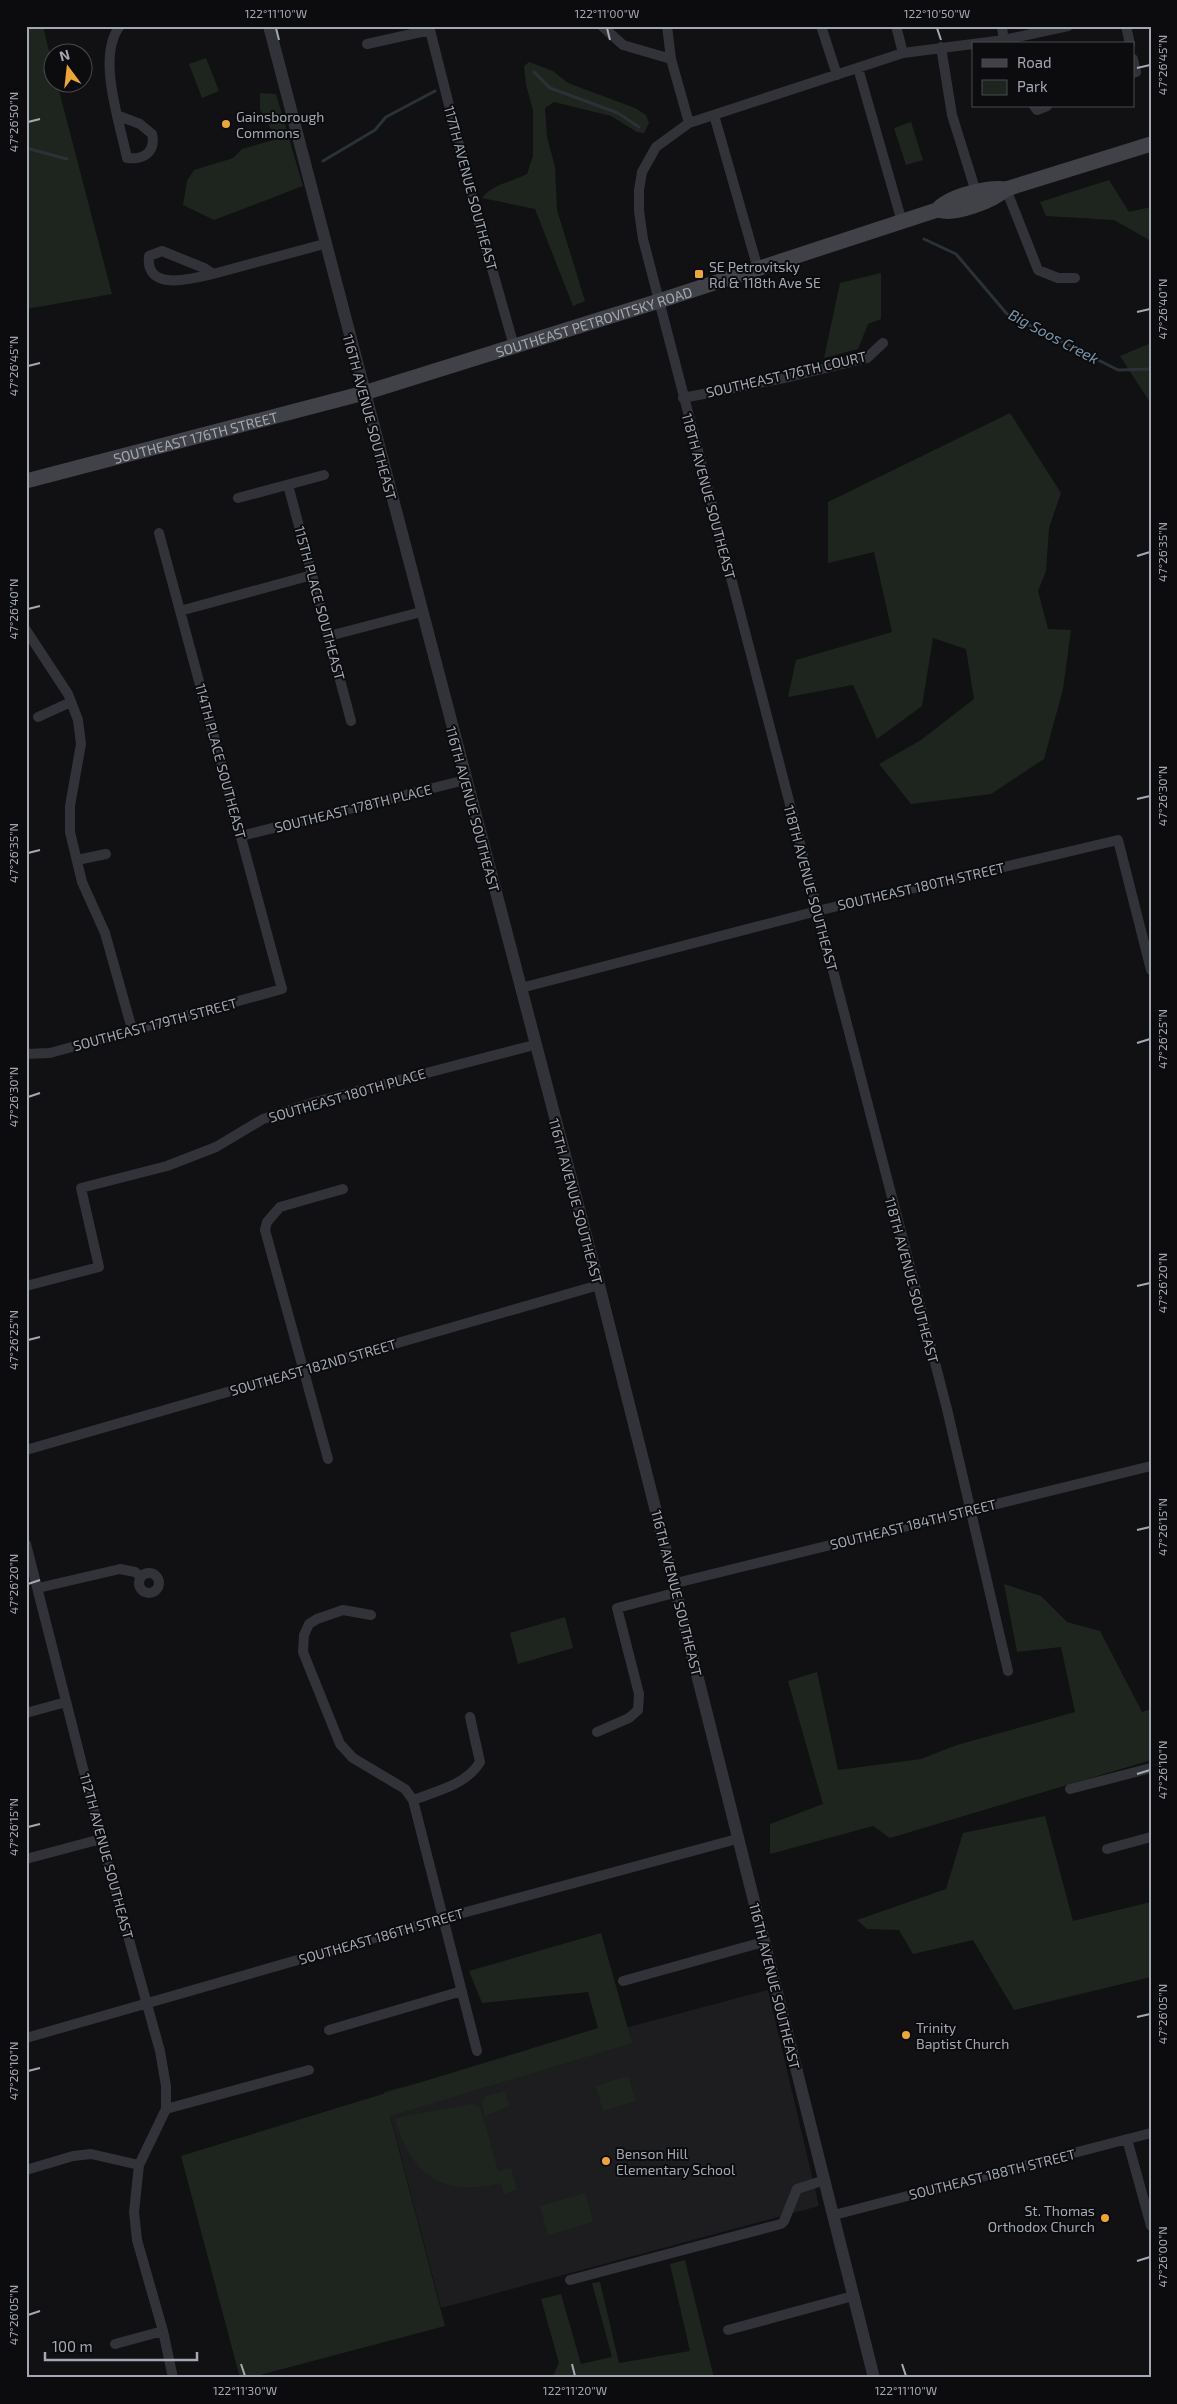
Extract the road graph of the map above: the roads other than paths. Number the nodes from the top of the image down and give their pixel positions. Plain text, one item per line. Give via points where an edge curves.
1 (120, 26) edge
2 (269, 26) edge
3 (602, 26) edge
4 (667, 26) edge
5 (821, 26) edge
6 (896, 26) edge
7 (1002, 26) edge
8 (1068, 26) edge
9 (1126, 26) edge
10 (430, 28) edge
11 (1004, 42) edge
12 (1130, 42) edge
13 (367, 44) dead end
14 (972, 45) edge
15 (941, 47) junction
16 (903, 53) junction
17 (671, 59) junction
18 (858, 68) junction
19 (837, 75) junction
20 (714, 115) junction
21 (119, 116) dead end
22 (689, 123) junction
23 (1151, 144) edge
24 (1006, 189) junction
25 (976, 192) junction
26 (937, 210) junction
27 (902, 222) junction
28 (324, 244) junction
29 (758, 269) junction
30 (213, 274) junction
31 (1075, 278) dead end
32 (659, 301) junction
33 (883, 343) dead end
34 (514, 346) junction
35 (364, 393) junction
36 (684, 398) junction
37 (324, 475) dead end
38 (26, 481) edge
39 (288, 485) junction
40 (238, 498) dead end
41 (159, 533) dead end
42 (312, 575) junction
43 (180, 611) junction
44 (421, 612) junction
45 (26, 630) edge
46 (328, 636) junction
47 (71, 702) junction
48 (38, 717) dead end
49 (351, 721) dead end
50 (465, 780) junction
51 (241, 836) junction
52 (106, 854) dead end
53 (77, 860) junction
54 (817, 911) junction
55 (1151, 970) edge
56 (521, 988) junction
57 (282, 989) joint
58 (132, 1029) junction
59 (534, 1045) junction
60 (26, 1054) edge
61 (343, 1189) dead end
62 (599, 1284) junction
63 (26, 1286) edge
64 (302, 1370) junction
65 (26, 1450) edge
66 (328, 1459) dead end
67 (1151, 1466) edge
68 (970, 1510) junction
69 (26, 1544) edge
70 (141, 1577) dead end
71 (38, 1588) junction
72 (677, 1588) junction
73 (371, 1615) dead end
74 (1008, 1671) dead end
75 (66, 1702) junction
76 (26, 1713) edge
77 (470, 1717) dead end
78 (597, 1732) dead end
79 (1151, 1768) edge
80 (1070, 1788) dead end
81 (413, 1800) junction
82 (1151, 1837) edge
83 (101, 1839) junction
84 (737, 1839) junction
85 (1107, 1849) dead end
86 (26, 1859) edge
87 (444, 1918) junction
88 (763, 1942) junction
89 (623, 1981) dead end
90 (462, 1991) junction
91 (147, 2004) junction
92 (329, 2030) dead end
93 (26, 2038) edge
94 (477, 2051) dead end
95 (309, 2070) dead end
96 (166, 2110) junction
97 (1151, 2133) edge
98 (1127, 2139) junction
99 (139, 2165) junction
100 (26, 2170) edge
101 (825, 2180) junction
102 (834, 2215) junction
103 (1151, 2226) edge
104 (570, 2280) dead end
105 (853, 2296) junction
106 (728, 2330) dead end
107 (163, 2331) junction
108 (115, 2344) dead end
109 (173, 2378) edge
110 (874, 2378) edge

1 - 21 street via 114,34 110,70
2 - 28 street, 116TH AVENUE SOUTHEAST
3 - 17 street via 623,45
4 - 17 street
5 - 19 street
6 - 16 street
7 - 11 street
8 - 11 street, 118TH AVENUE SOUTHEAST
9 - 12 street
10 - 13 street, 117TH AVENUE SOUTHEAST
10 - 34 street, 117TH AVENUE SOUTHEAST via 477,216
14 - 15 street, 118TH AVENUE SOUTHEAST
15 - 16 street, 118TH AVENUE SOUTHEAST
15 - 25 street via 952,115
16 - 18 street, 118TH AVENUE SOUTHEAST
17 - 22 street
18 - 19 street, 118TH AVENUE SOUTHEAST
18 - 27 street
19 - 20 street, 118TH AVENUE SOUTHEAST
20 - 22 street, 118TH AVENUE SOUTHEAST
20 - 29 street
22 - 32 street, 118TH AVENUE SOUTHEAST via 656,147 642,172 639,190 643,238
23 - 24 main road, SOUTHEAST PETROVITSKY ROAD
24 - 25 main road, SOUTHEAST PETROVITSKY ROAD via 992,187
24 - 26 main road, SOUTHEAST PETROVITSKY ROAD via 996,198 947,214
24 - 31 street via 1038,270 1058,278
25 - 26 main road, SOUTHEAST PETROVITSKY ROAD via 944,202
26 - 27 main road, SOUTHEAST PETROVITSKY ROAD
27 - 29 main road, SOUTHEAST PETROVITSKY ROAD
28 - 30 street
28 - 35 street, 116TH AVENUE SOUTHEAST
29 - 32 main road, SOUTHEAST PETROVITSKY ROAD
30 - 30 street via 162,251 149,256 148,266 159,279 178,281
32 - 34 main road, SOUTHEAST PETROVITSKY ROAD
32 - 36 street, 118TH AVENUE SOUTHEAST
33 - 36 street, SOUTHEAST 176TH COURT via 867,358
34 - 35 main road, SOUTHEAST PETROVITSKY ROAD
35 - 38 main road, SOUTHEAST 176TH STREET
35 - 44 street, 116TH AVENUE SOUTHEAST
36 - 54 street, 118TH AVENUE SOUTHEAST
37 - 39 street
39 - 40 street
39 - 42 street, 115TH PLACE SOUTHEAST
41 - 43 street, 114TH PLACE SOUTHEAST
42 - 43 street
42 - 46 street, 115TH PLACE SOUTHEAST
43 - 51 street, 114TH PLACE SOUTHEAST
44 - 46 street
44 - 50 street, 116TH AVENUE SOUTHEAST
45 - 47 street via 55,670
46 - 49 street, 115TH PLACE SOUTHEAST
47 - 48 street
47 - 53 street via 78,720 81,744 70,806 70,832
50 - 51 street, SOUTHEAST 178TH PLACE
50 - 56 street, 116TH AVENUE SOUTHEAST
51 - 57 street, 114TH PLACE SOUTHEAST
52 - 53 street
53 - 58 street via 82,882 105,933
54 - 55 street, SOUTHEAST 180TH STREET via 1118,840
54 - 56 street, SOUTHEAST 180TH STREET
54 - 68 street, 118TH AVENUE SOUTHEAST via 947,1409
56 - 59 street, 116TH AVENUE SOUTHEAST
57 - 58 street, SOUTHEAST 179TH STREET
58 - 60 street, SOUTHEAST 179TH STREET via 50,1053
59 - 62 street, 116TH AVENUE SOUTHEAST
59 - 63 street, SOUTHEAST 180TH PLACE via 315,1102 263,1119 216,1148 166,1166 81,1188 99,1267
61 - 64 street via 280,1207 267,1222 265,1230
62 - 64 street, SOUTHEAST 182ND STREET
62 - 72 street, 116TH AVENUE SOUTHEAST
64 - 65 street, SOUTHEAST 182ND STREET
64 - 66 street
67 - 68 street, SOUTHEAST 184TH STREET
68 - 72 street, SOUTHEAST 184TH STREET
68 - 74 street, 118TH AVENUE SOUTHEAST
69 - 71 street, 112TH AVENUE SOUTHEAST
70 - 71 street via 135,1572 120,1569
71 - 75 street, 112TH AVENUE SOUTHEAST
72 - 78 street, SOUTHEAST 184TH STREET via 618,1608 638,1694 638,1710 629,1718
72 - 84 street, 116TH AVENUE SOUTHEAST
73 - 81 street via 343,1610 317,1619 309,1624 304,1635 303,1652 340,1744 353,1758 405,1789
75 - 76 street
75 - 83 street, 112TH AVENUE SOUTHEAST
77 - 81 street via 480,1762 474,1772 464,1780
79 - 80 street
81 - 87 street
82 - 85 street
83 - 86 street
83 - 91 street, 112TH AVENUE SOUTHEAST
84 - 87 street, SOUTHEAST 186TH STREET
84 - 88 street, 116TH AVENUE SOUTHEAST
87 - 90 street
87 - 91 street, SOUTHEAST 186TH STREET
88 - 89 street
88 - 101 street, 116TH AVENUE SOUTHEAST
90 - 92 street
90 - 94 street
91 - 93 street, SOUTHEAST 186TH STREET
91 - 96 street, 112TH AVENUE SOUTHEAST via 160,2051
95 - 96 street
96 - 99 street, 112TH AVENUE SOUTHEAST
97 - 98 street, SOUTHEAST 188TH STREET
98 - 102 street, SOUTHEAST 188TH STREET
98 - 103 street
99 - 100 street via 91,2154
99 - 107 street via 134,2212 137,2240
101 - 102 street, 116TH AVENUE SOUTHEAST
101 - 104 street via 797,2189 780,2224
102 - 105 street, 116TH AVENUE SOUTHEAST
105 - 106 street
105 - 110 street, 116TH AVENUE SOUTHEAST
107 - 108 street
107 - 109 street

